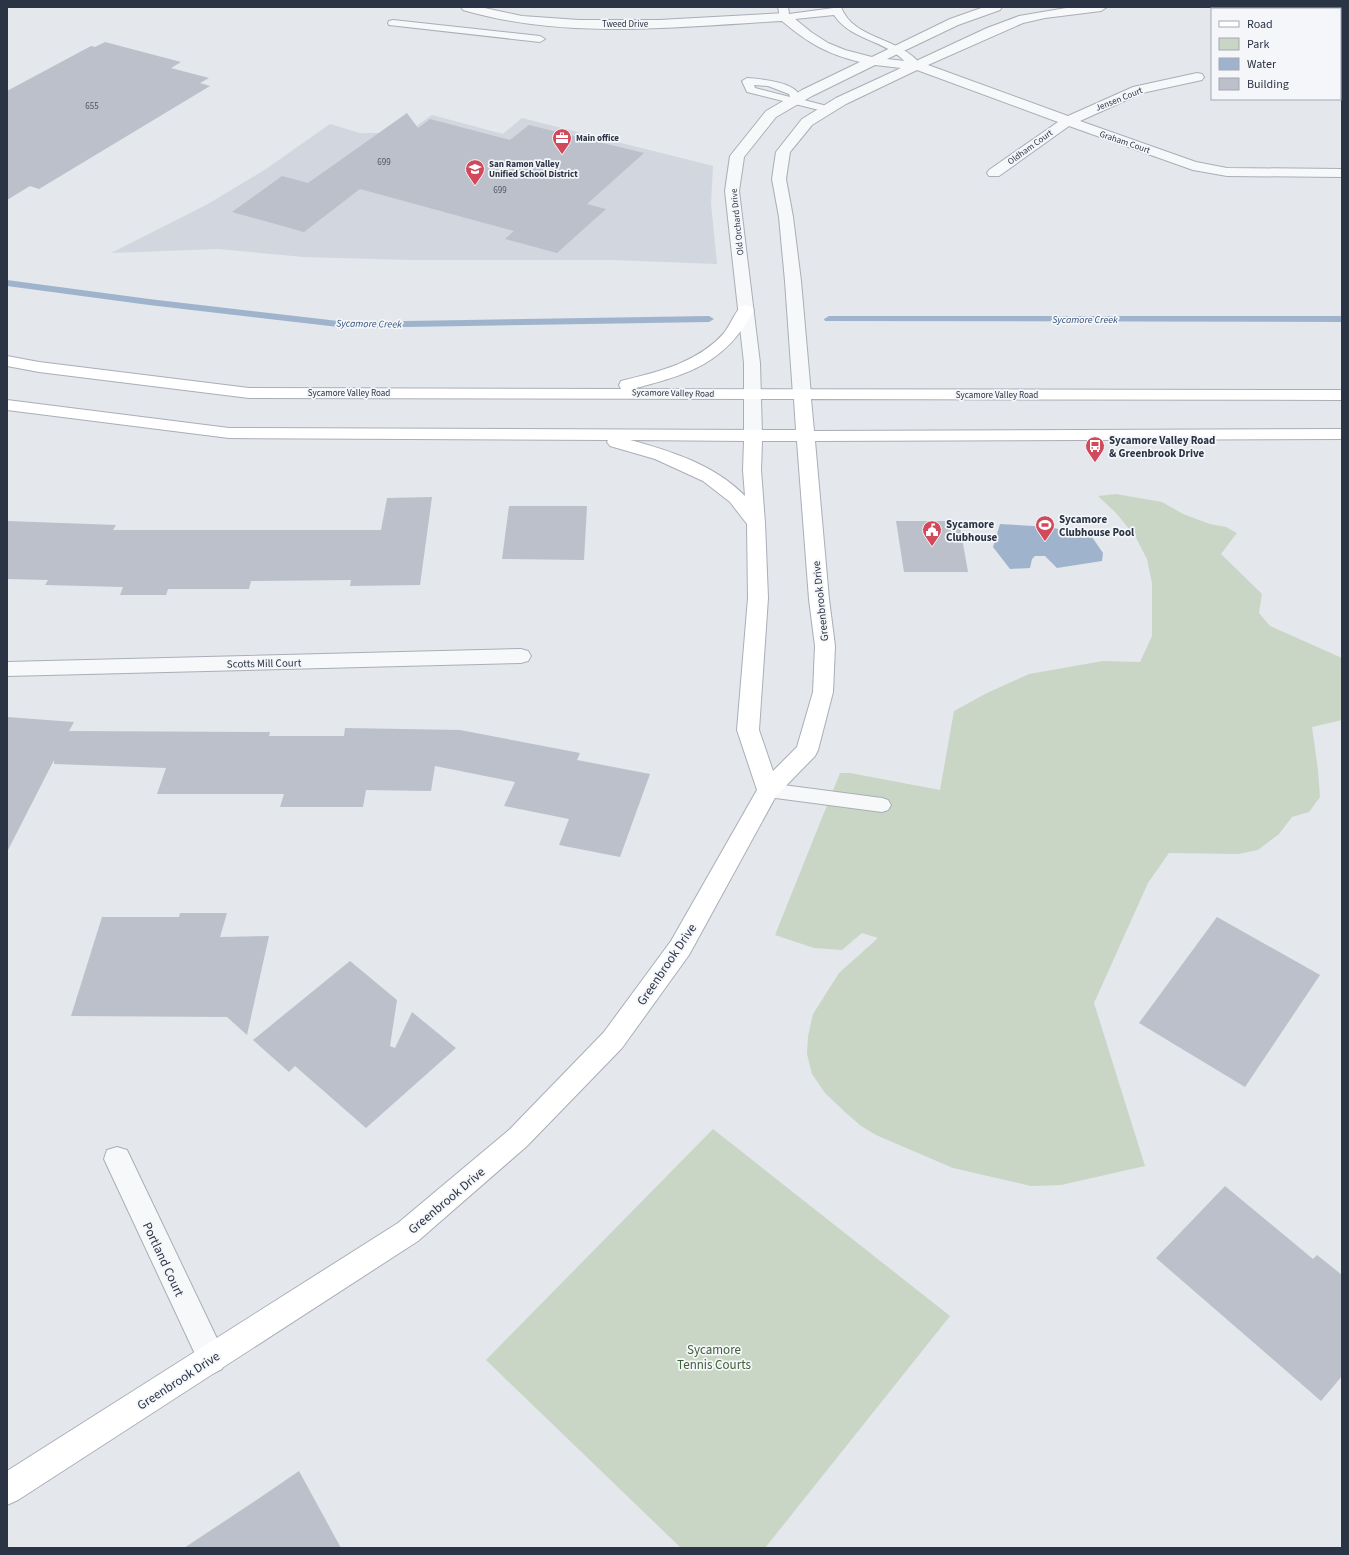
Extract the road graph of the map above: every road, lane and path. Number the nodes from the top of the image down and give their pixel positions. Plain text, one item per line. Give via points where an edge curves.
1 (467, 7) edge
2 (996, 7) edge
3 (1101, 7) edge
4 (836, 9) edge
5 (784, 12) edge
6 (393, 24) dead end
7 (540, 39) dead end
8 (896, 49) junction
9 (869, 62) junction
10 (917, 66) junction
11 (1197, 77) dead end
12 (795, 100) junction
13 (827, 109) junction
14 (1066, 122) junction
15 (1342, 172) edge
16 (994, 173) dead end
17 (746, 310) junction
18 (7, 361) edge
19 (599, 393) junction
20 (752, 394) junction
21 (802, 395) junction
22 (1342, 396) edge
23 (7, 404) edge
24 (584, 434) junction
25 (1342, 434) edge
26 (753, 435) junction
27 (805, 435) junction
28 (756, 524) junction
29 (521, 656) dead end
30 (7, 669) edge
31 (768, 790) junction
32 (882, 805) dead end
33 (117, 1159) dead end
34 (212, 1359) junction
35 (7, 1488) edge

1 - 5 street, Tweed Drive via 520,19 566,24 662,24
2 - 8 street, Old Orchard Drive via 954,22
3 - 10 street via 1019,20
4 - 5 lane, Tweed Drive
4 - 8 lane via 848,26
5 - 9 street via 808,36 829,49
6 - 7 lane
8 - 9 street, Old Orchard Drive
8 - 10 lane
9 - 10 street
9 - 12 street, Old Orchard Drive
10 - 13 street
10 - 14 street, Graham Court
11 - 14 street, Jensen Court via 1138,90
12 - 13 lane
12 - 17 street, Old Orchard Drive via 770,114 737,156 732,191
13 - 21 street via 807,122 794,135 783,152 779,179 793,281
14 - 15 street, Graham Court via 1193,166 1227,172
14 - 16 street, Oldham Court
17 - 19 main road via 725,341 710,354 665,375
17 - 20 street, Old Orchard Drive via 752,363
18 - 19 main road, Sycamore Valley Road via 249,393
19 - 20 main road, Sycamore Valley Road
20 - 21 main road, Sycamore Valley Road
20 - 26 street, Old Orchard Drive
21 - 22 main road, Sycamore Valley Road
21 - 27 main road, Greenbrook Drive
23 - 24 main road via 229,433
24 - 26 main road
24 - 28 main road via 633,446 712,478 732,494
25 - 27 main road
26 - 27 main road
26 - 28 main road via 752,470
27 - 31 main road, Greenbrook Drive via 825,646 823,692 807,750
28 - 31 main road via 758,598 748,730
29 - 30 street, Scotts Mill Court
31 - 32 lane
31 - 34 main road, Greenbrook Drive via 680,948 612,1040 518,1138 408,1232
33 - 34 street, Portland Court
34 - 35 main road, Greenbrook Drive

